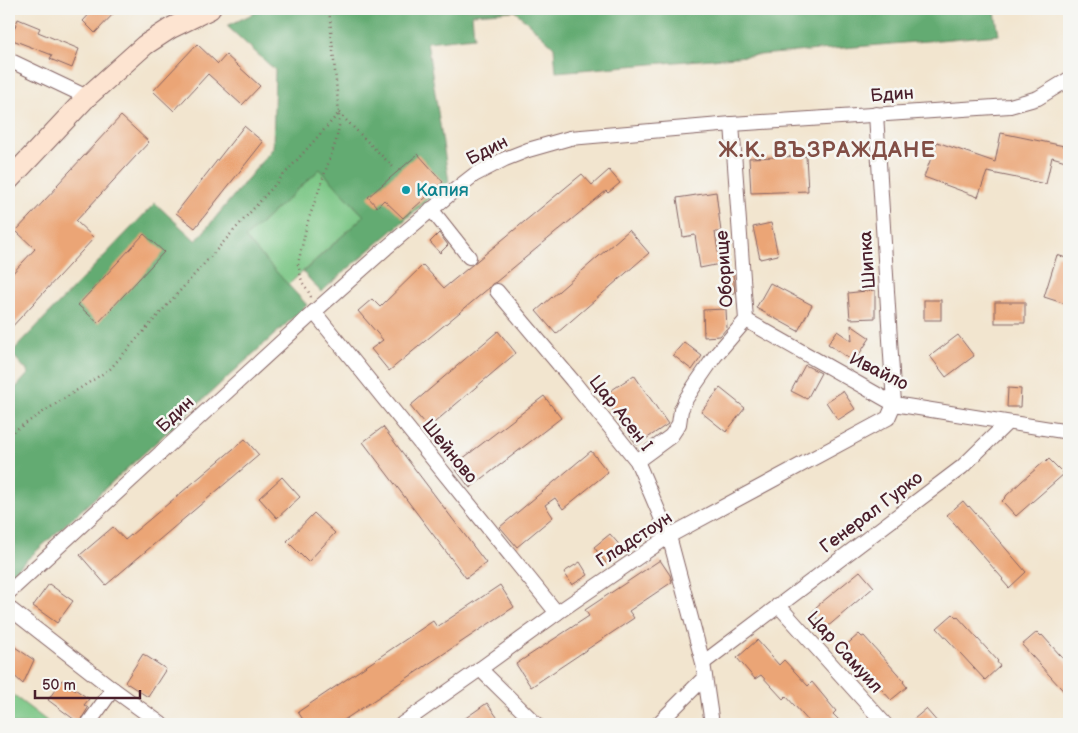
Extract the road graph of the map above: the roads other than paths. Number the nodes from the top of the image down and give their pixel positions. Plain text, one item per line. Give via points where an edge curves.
1 (209, 9) edge
2 (222, 9) edge
3 (9, 60) edge
4 (1069, 79) edge
5 (87, 97) junction
6 (876, 114) junction
7 (732, 124) junction
8 (9, 180) edge
9 (432, 210) junction
10 (469, 257) dead end
11 (497, 290) dead end
12 (314, 312) junction
13 (746, 320) junction
14 (894, 404) junction
15 (1007, 423) junction
16 (1069, 432) edge
17 (637, 461) junction
18 (669, 536) junction
19 (9, 592) edge
20 (778, 605) junction
21 (9, 608) edge
22 (557, 613) junction
23 (702, 663) junction
24 (480, 669) junction
25 (705, 677) junction
26 (113, 689) junction
27 (158, 723) edge
28 (88, 724) edge
29 (402, 724) edge
30 (536, 724) edge
31 (658, 724) edge
32 (712, 724) edge
33 (885, 724) edge

1 - 2 main road
1 - 5 main road via 145,45
3 - 5 street
4 - 6 street, Бдин via 1038,98 1010,106
5 - 8 main road
6 - 7 street, Бдин
6 - 14 street, Шипка
7 - 9 street, Бдин via 570,138 528,150 474,175
7 - 13 street, Оборище
9 - 10 street
9 - 12 street, Бдин
11 - 17 street, Цар Асен I
12 - 19 street, Бдин
12 - 22 street, Шейново
13 - 14 street, Ивайло
13 - 17 street, Оборище via 715,356 686,399 672,436
14 - 15 street, Ивайло
14 - 18 street, Гладстоун via 888,418
15 - 16 street
15 - 20 street, Генерал Гурко via 962,467
17 - 18 street, Цар Асен I
18 - 22 street, Гладстоун
18 - 23 street, Цар Асен I
20 - 23 street, Генерал Гурко
20 - 33 street, Цар Самуил
21 - 26 street
22 - 24 street, Гладстоун
23 - 25 street, Цар Асен I
24 - 29 street, Гладстоун
24 - 30 street
25 - 31 street
25 - 32 street, Цар Асен I
26 - 27 street
26 - 28 street

